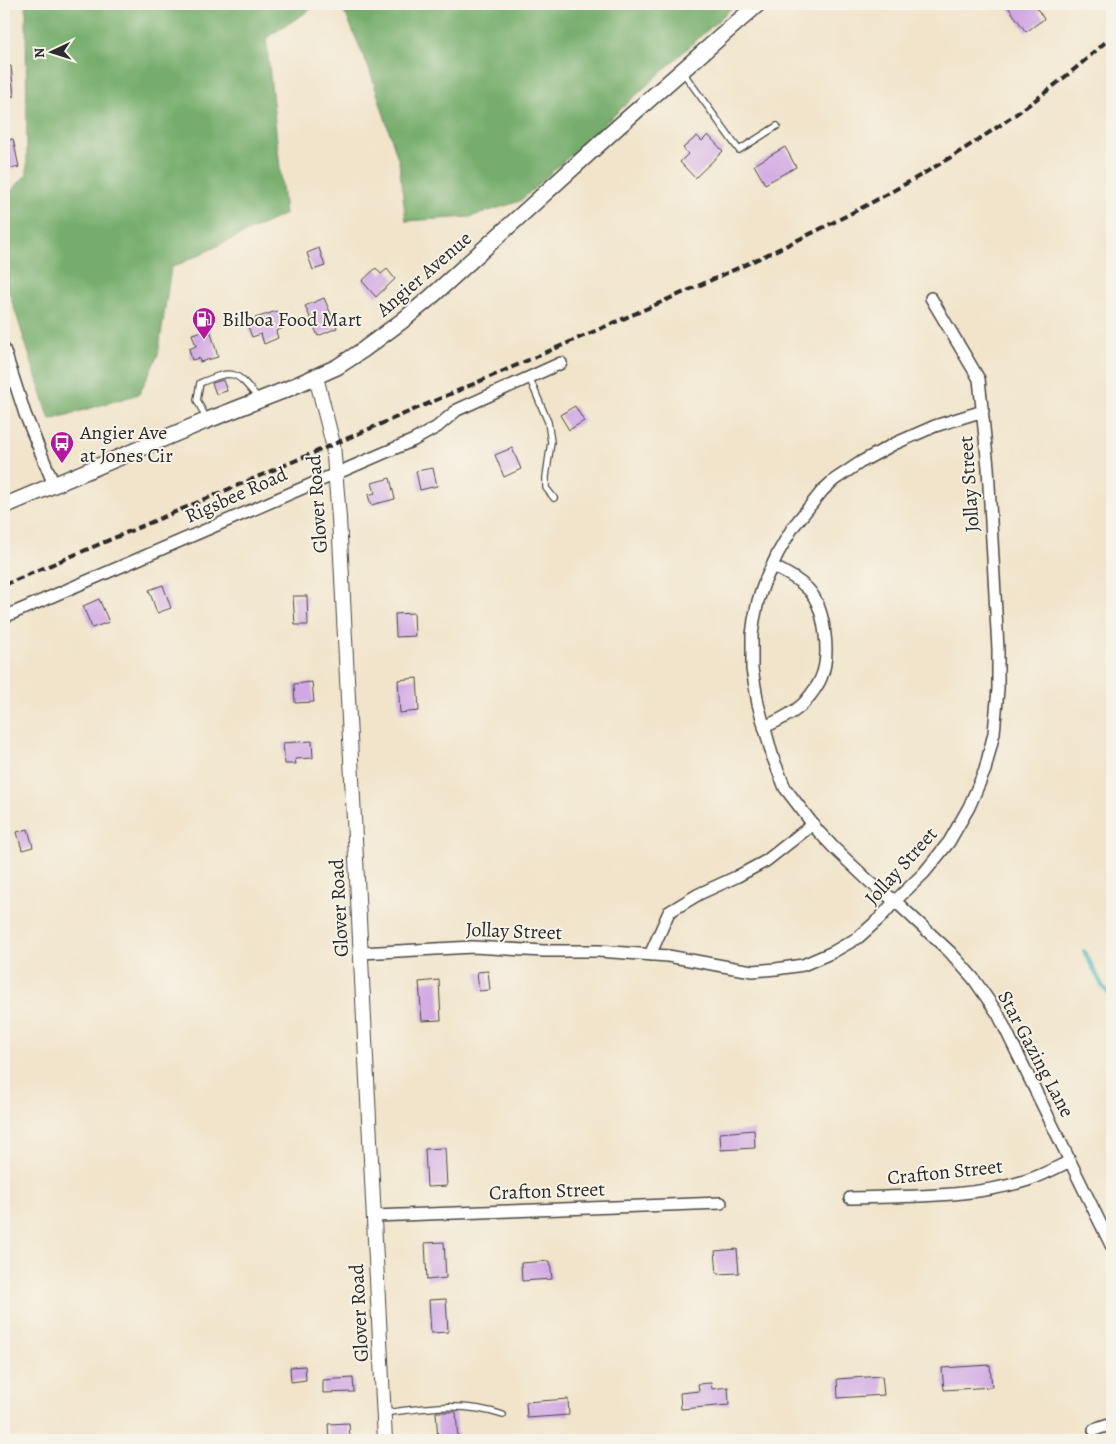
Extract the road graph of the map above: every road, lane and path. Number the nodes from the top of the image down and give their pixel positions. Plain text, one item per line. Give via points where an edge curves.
1 (758, 4) edge
2 (682, 70) junction
3 (777, 126) dead end
4 (931, 298) dead end
5 (4, 349) edge
6 (561, 363) dead end
7 (316, 376) junction
8 (529, 377) junction
9 (260, 400) junction
10 (983, 411) junction
11 (207, 421) junction
12 (336, 472) junction
13 (54, 486) junction
14 (554, 498) dead end
15 (4, 506) edge
16 (772, 566) junction
17 (4, 617) edge
18 (764, 728) junction
19 (813, 824) junction
20 (896, 901) junction
21 (361, 953) junction
22 (650, 955) junction
23 (1070, 1161) junction
24 (850, 1198) dead end
25 (721, 1203) dead end
26 (374, 1216) junction
27 (1112, 1247) edge
28 (384, 1413) junction
29 (503, 1415) dead end
30 (1112, 1424) edge
31 (1094, 1430) dead end
32 (385, 1440) edge

1 - 2 main road, Angier Avenue
2 - 3 lane via 739,150
2 - 7 main road, Angier Avenue via 431,297 363,350
4 - 10 street, Jollay Street via 979,379
5 - 13 street via 25,414
6 - 8 street, Rigsbee Road
7 - 9 main road, Angier Avenue
7 - 12 street, Glover Road via 332,436
8 - 12 street, Rigsbee Road via 457,410 414,440
8 - 14 lane via 548,422 551,442 546,488
9 - 11 main road, Angier Avenue
9 - 11 lane via 241,378 222,374 200,383 197,400
10 - 16 street, Star Gazing Lane via 915,434 834,480 793,527
10 - 20 street, Jollay Street via 998,649 994,733 985,770 970,807 949,842
11 - 13 main road, Angier Avenue
12 - 17 street, Rigsbee Road
12 - 21 street, Glover Road
13 - 15 main road, Angier Avenue
16 - 18 street, Star Gazing Lane via 758,601 752,635 752,669
16 - 18 street via 799,582 817,600 824,628 825,661 822,677 803,703
18 - 19 street, Star Gazing Lane via 785,788
19 - 20 street, Star Gazing Lane via 871,883
19 - 22 street via 766,860 669,912
20 - 22 street, Jollay Street via 859,937 803,965 753,971
20 - 23 street, Star Gazing Lane via 950,952 998,1014
21 - 22 street, Jollay Street via 473,947
21 - 26 street, Glover Road
23 - 24 street, Crafton Street via 1028,1180 983,1191
23 - 27 street, Star Gazing Lane
25 - 26 street, Crafton Street
26 - 28 street, Glover Road
28 - 29 lane via 451,1406
28 - 32 street, Glover Road
30 - 31 street

